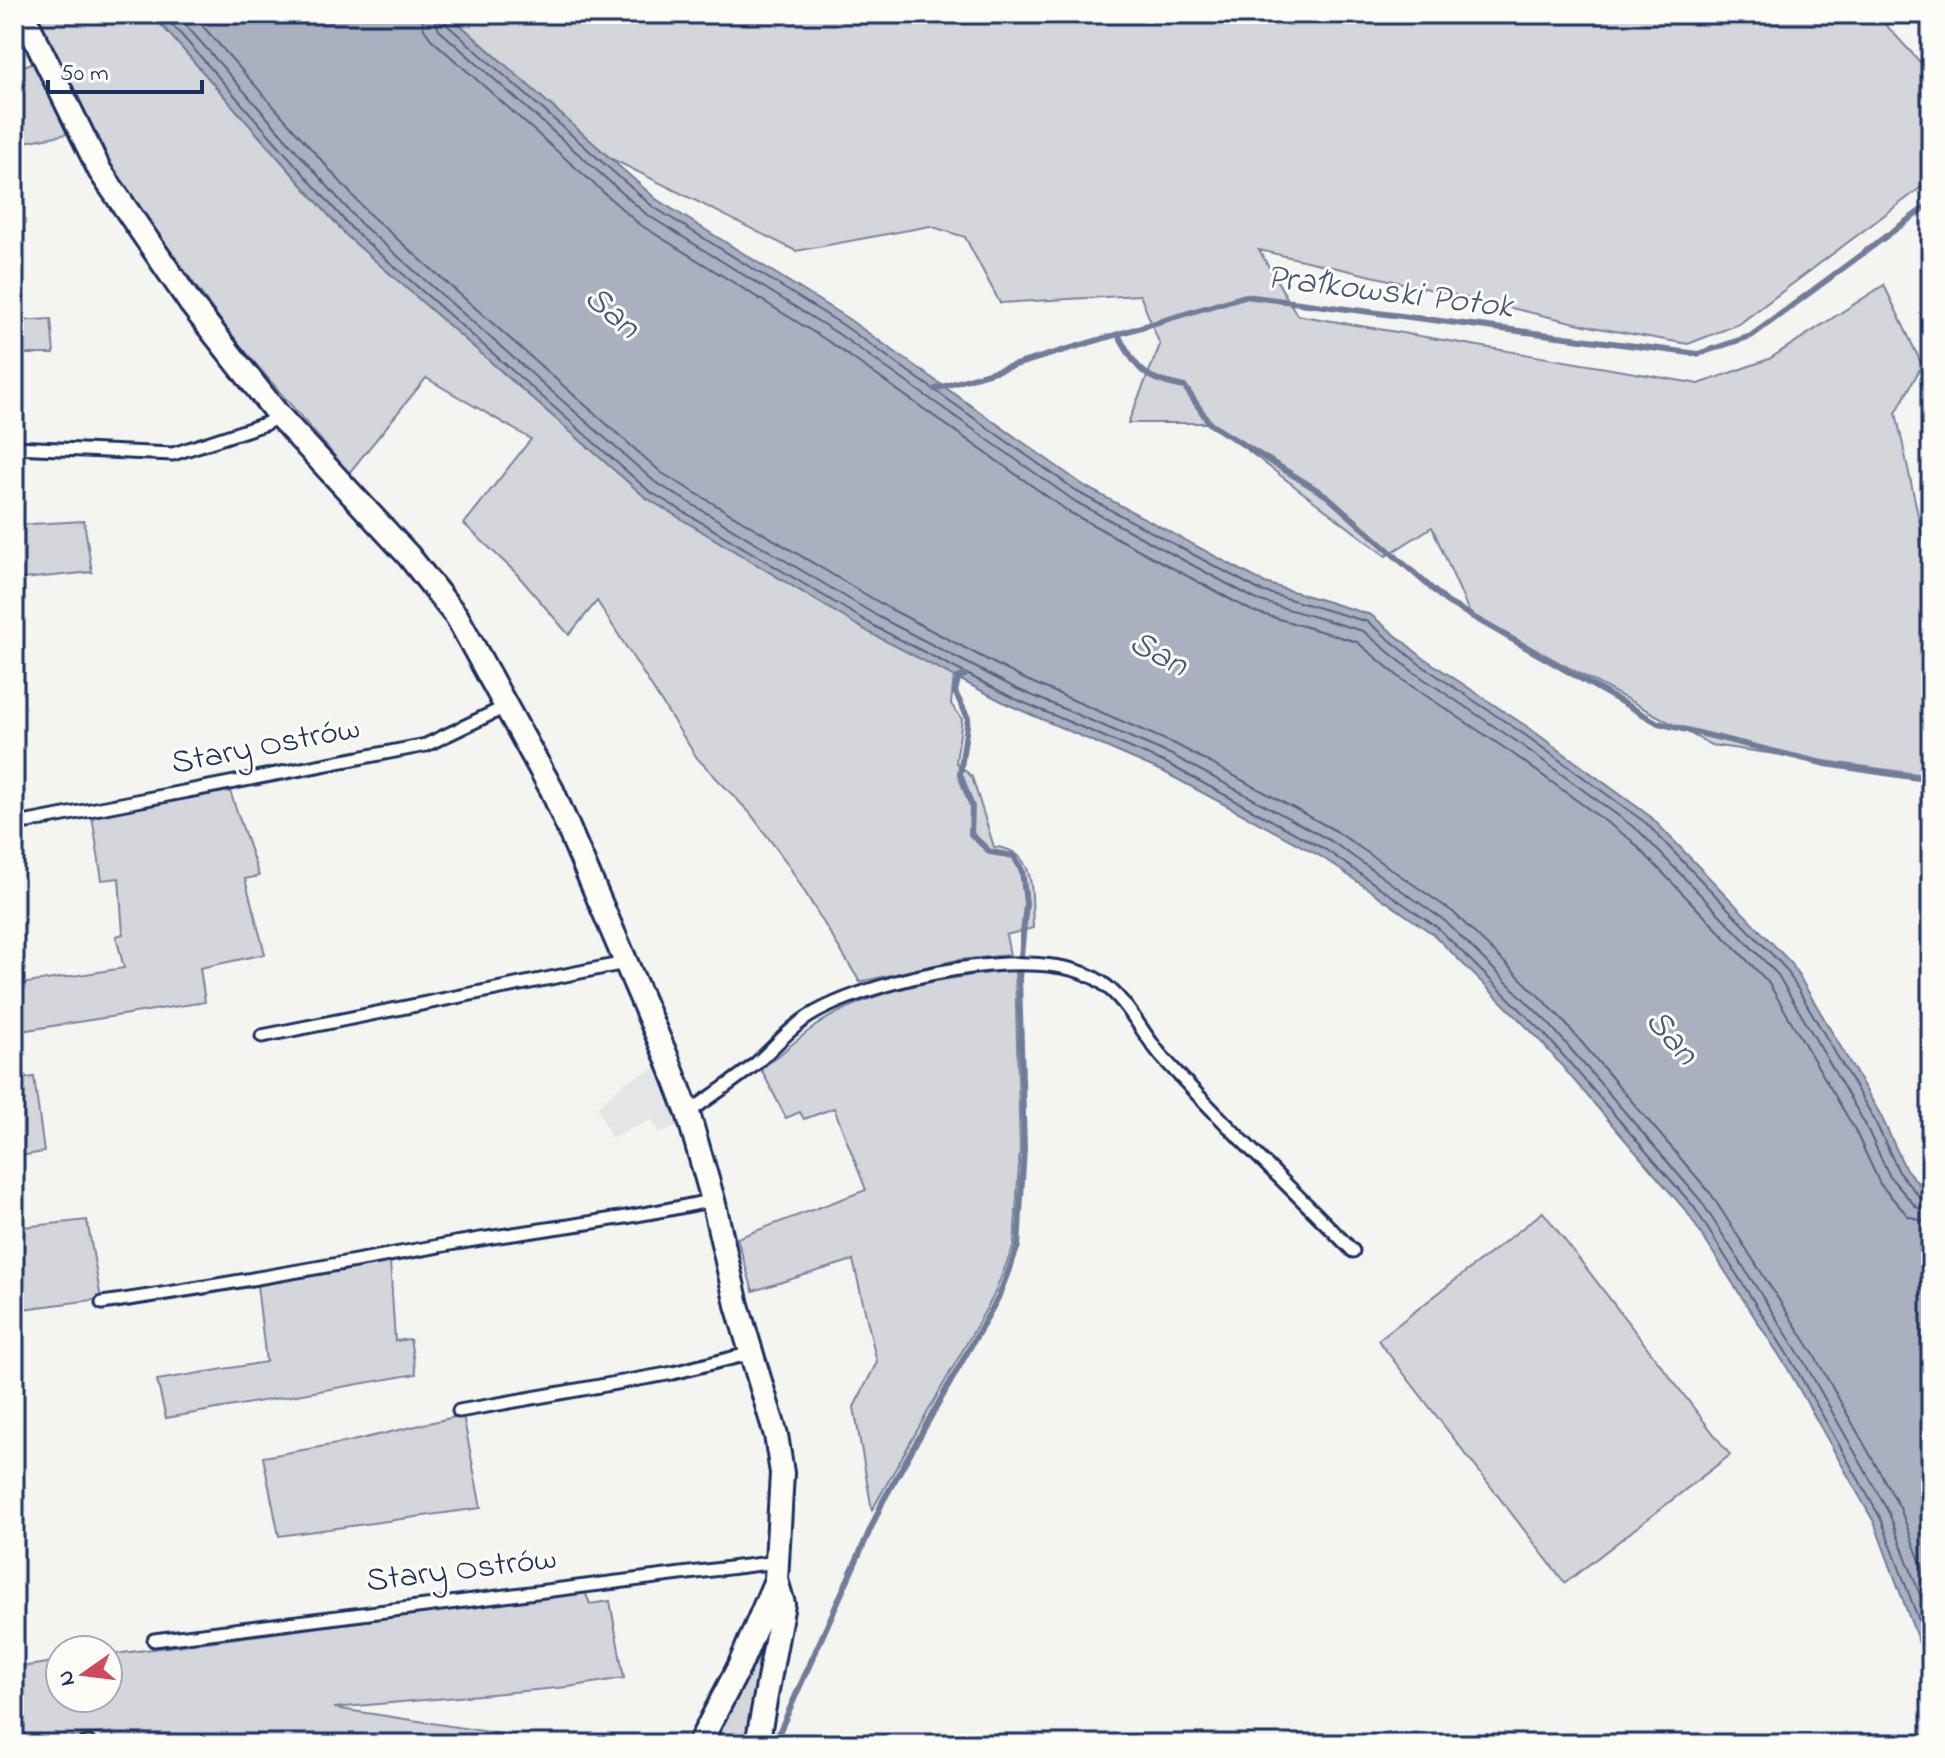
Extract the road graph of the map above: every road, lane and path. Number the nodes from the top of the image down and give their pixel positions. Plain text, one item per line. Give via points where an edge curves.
1 (23, 14) edge
2 (279, 416) junction
3 (14, 447) edge
4 (507, 706) junction
5 (28, 822) dead end
6 (625, 963) junction
7 (262, 1036) dead end
8 (688, 1113) junction
9 (713, 1200) junction
10 (1353, 1251) dead end
11 (102, 1303) dead end
12 (752, 1353) junction
13 (459, 1411) dead end
14 (776, 1571) junction
15 (154, 1640) dead end
16 (699, 1744) edge
17 (757, 1744) edge

1 - 2 street via 100,171 191,304
2 - 3 lane via 173,454
2 - 4 street via 449,607
4 - 5 lane, Stary Ostrów via 426,745
4 - 6 street via 552,790
6 - 7 lane
6 - 8 street
8 - 9 street
8 - 10 lane via 752,1067 807,1017 842,998 893,981 1009,965 1070,967 1102,982 1123,1002 1164,1059
9 - 11 lane via 632,1219
9 - 12 street
12 - 13 lane via 673,1373
12 - 14 street via 782,1473
14 - 15 lane, Stary Ostrów
14 - 16 street
14 - 17 street via 783,1604

